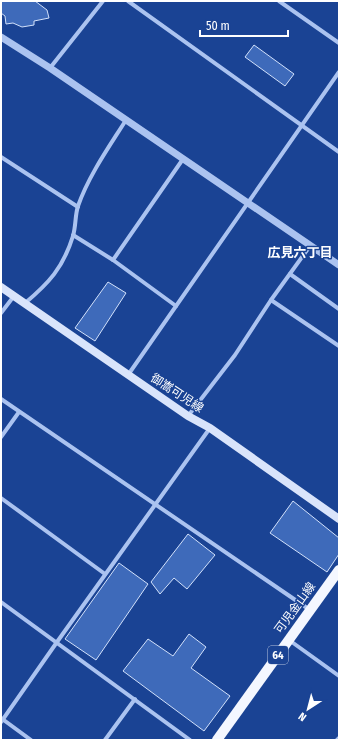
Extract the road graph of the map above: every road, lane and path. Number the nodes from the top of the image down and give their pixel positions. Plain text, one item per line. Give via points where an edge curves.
1 (103, 1) edge
2 (128, 1) edge
3 (279, 1) edge
4 (1, 37) edge
5 (339, 43) edge
6 (50, 68) junction
7 (339, 72) edge
8 (126, 120) junction
9 (301, 126) junction
10 (339, 152) edge
11 (1, 156) edge
12 (183, 159) junction
13 (248, 203) junction
14 (78, 207) junction
15 (73, 235) junction
16 (310, 246) junction
17 (113, 260) junction
18 (339, 266) edge
19 (290, 274) junction
20 (1, 287) edge
21 (14, 296) junction
22 (271, 300) junction
23 (24, 304) junction
24 (176, 306) junction
25 (339, 309) edge
26 (1, 313) edge
27 (339, 346) edge
28 (128, 375) junction
29 (1, 399) edge
30 (19, 412) junction
31 (188, 416) junction
32 (210, 428) junction
33 (1, 437) edge
34 (1, 498) edge
35 (156, 505) junction
36 (339, 519) edge
37 (339, 570) edge
38 (105, 574) junction
39 (1, 602) edge
40 (310, 610) junction
41 (289, 640) junction
42 (56, 642) junction
43 (339, 676) edge
44 (135, 699) junction
45 (2, 720) edge
46 (31, 740) edge
47 (105, 740) edge
48 (190, 740) edge
49 (217, 740) edge

1 - 6 street
2 - 9 street
3 - 5 street
4 - 6 street
6 - 8 street
7 - 9 street
8 - 12 street
8 - 14 street via 92,176
9 - 10 street
9 - 13 street
11 - 14 street
12 - 13 street
12 - 17 street
13 - 16 street
13 - 24 street
14 - 15 street
15 - 17 street
15 - 23 street via 60,269
16 - 18 street
16 - 19 street
17 - 24 street
19 - 22 street
19 - 25 street
20 - 21 main road, 御嵩可児線
21 - 23 main road, 御嵩可児線
21 - 26 street
22 - 27 street
22 - 31 street via 235,356
23 - 28 main road, 御嵩可児線
24 - 28 street
28 - 31 main road, 御嵩可児線
29 - 30 street
30 - 33 street
30 - 35 street
31 - 32 main road, 御嵩可児線
32 - 35 street
32 - 36 main road, 御嵩可児線
34 - 38 street
35 - 38 street
35 - 40 street
37 - 40 main road, 可児金山線 / 64
38 - 42 street
39 - 42 street
40 - 41 main road, 可児金山線 / 64
41 - 43 street
41 - 49 main road, 可児金山線 / 64
42 - 44 street
42 - 45 street
44 - 47 street
44 - 48 street
45 - 46 street

